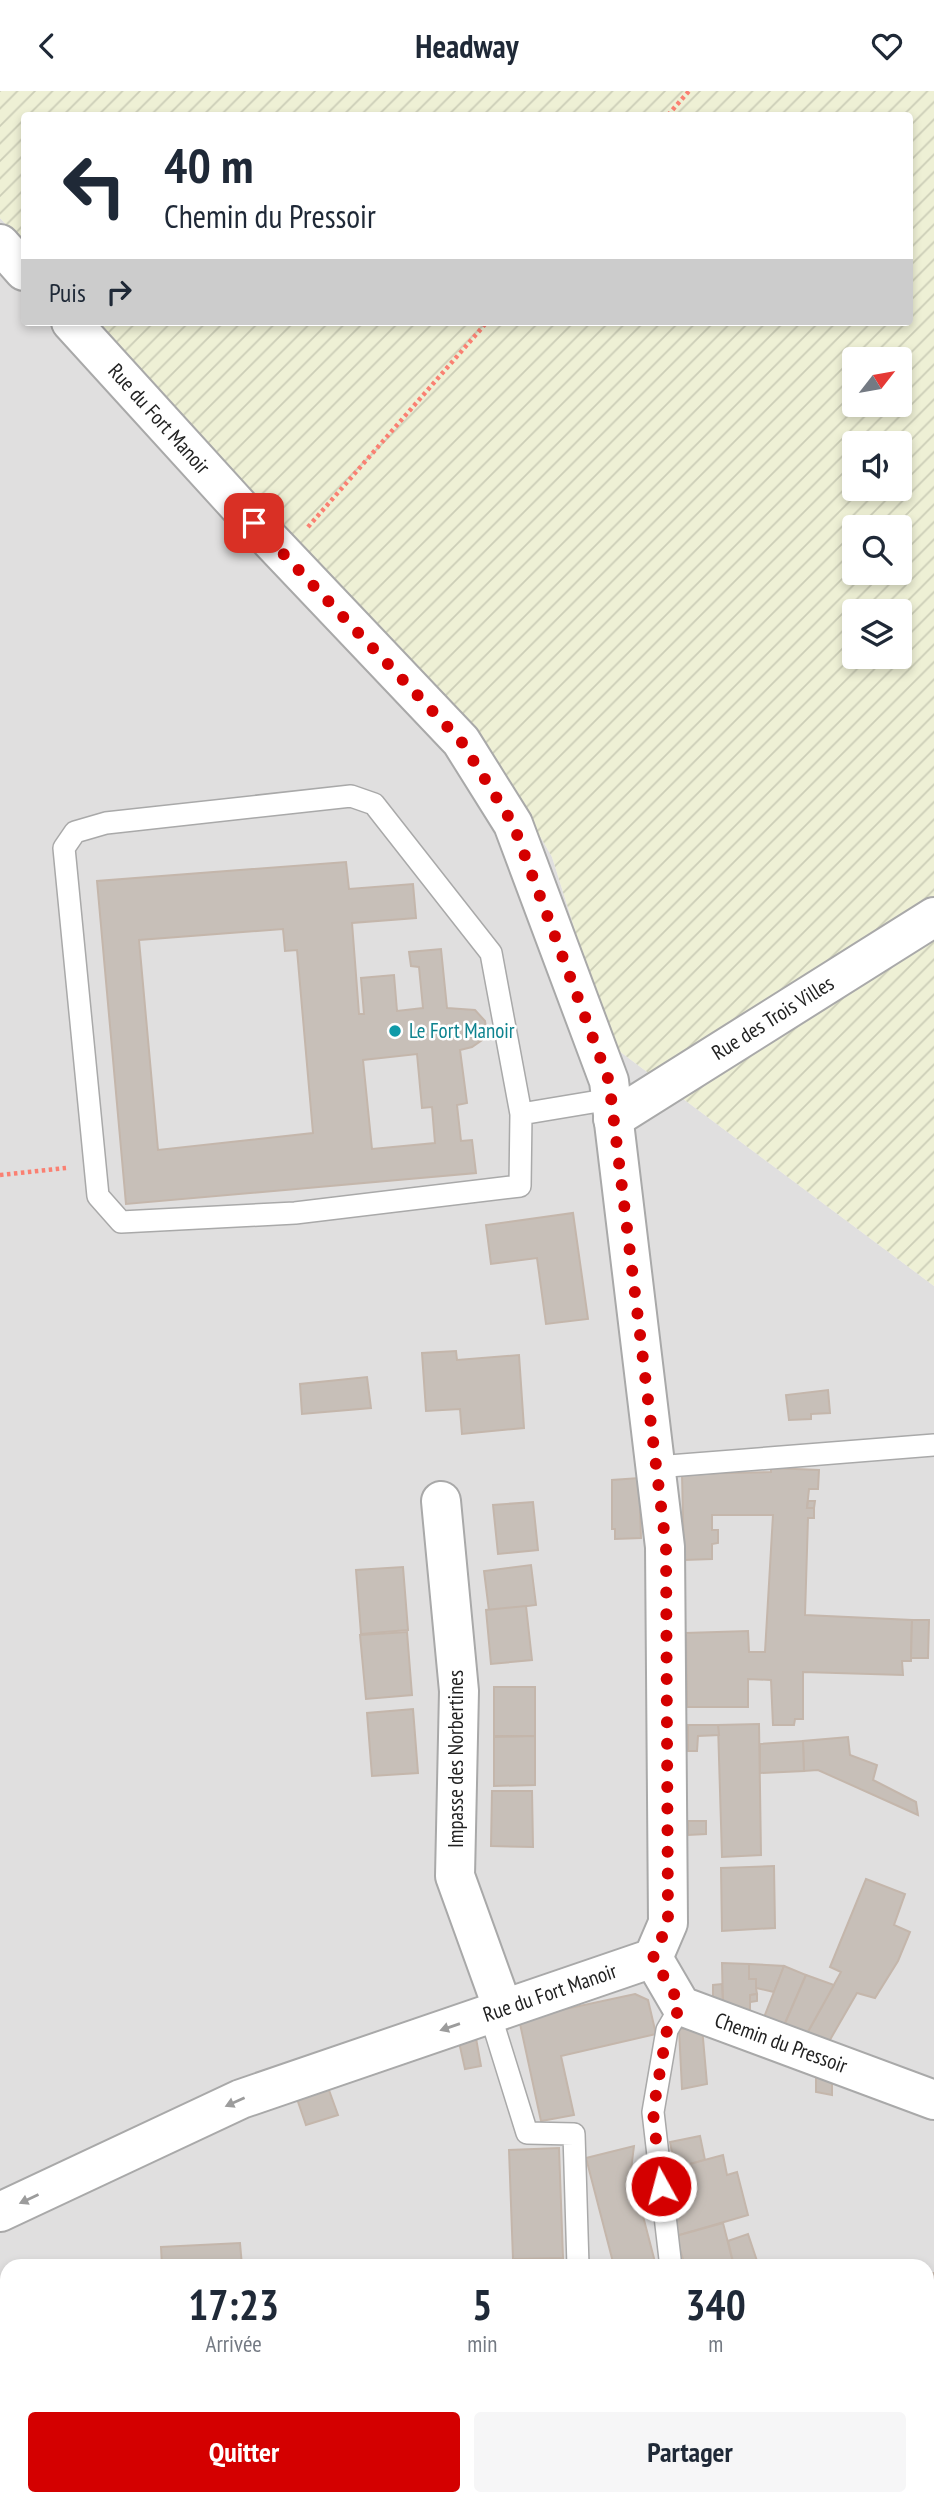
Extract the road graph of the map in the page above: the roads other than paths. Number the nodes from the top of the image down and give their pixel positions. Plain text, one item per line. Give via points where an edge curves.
1 (0, 244) edge
2 (21, 268) edge
3 (75, 326) edge
4 (934, 917) edge
5 (612, 1109) junction
6 (520, 1114) junction
7 (934, 1445) edge
8 (656, 1467) junction
9 (441, 1501) dead end
10 (653, 1958) junction
11 (681, 2006) junction
12 (496, 2012) junction
13 (934, 2100) edge
14 (0, 2212) edge
15 (578, 2259) edge
16 (670, 2259) dead end

1 - 2 street
3 - 5 street, Rue du Fort Manoir via 461,741 513,824 609,1081
4 - 5 street, Rue des Trois Villes
5 - 6 lane
5 - 8 street, Rue du Fort Manoir
6 - 6 lane via 520,1186 295,1213 121,1221 98,1196 64,848 75,832 106,823 351,796 374,804 491,953
7 - 8 lane
8 - 10 street, Rue du Fort Manoir via 666,1547 668,1923
9 - 12 street, Impasse des Norbertines via 459,1691 455,1876
10 - 11 street
10 - 12 street, Rue du Fort Manoir
11 - 13 street, Chemin du Pressoir
11 - 16 lane via 667,2030 653,2112
12 -> 14 street, Rue du Fort Manoir via 241,2099
12 - 15 lane via 527,2133 574,2134

